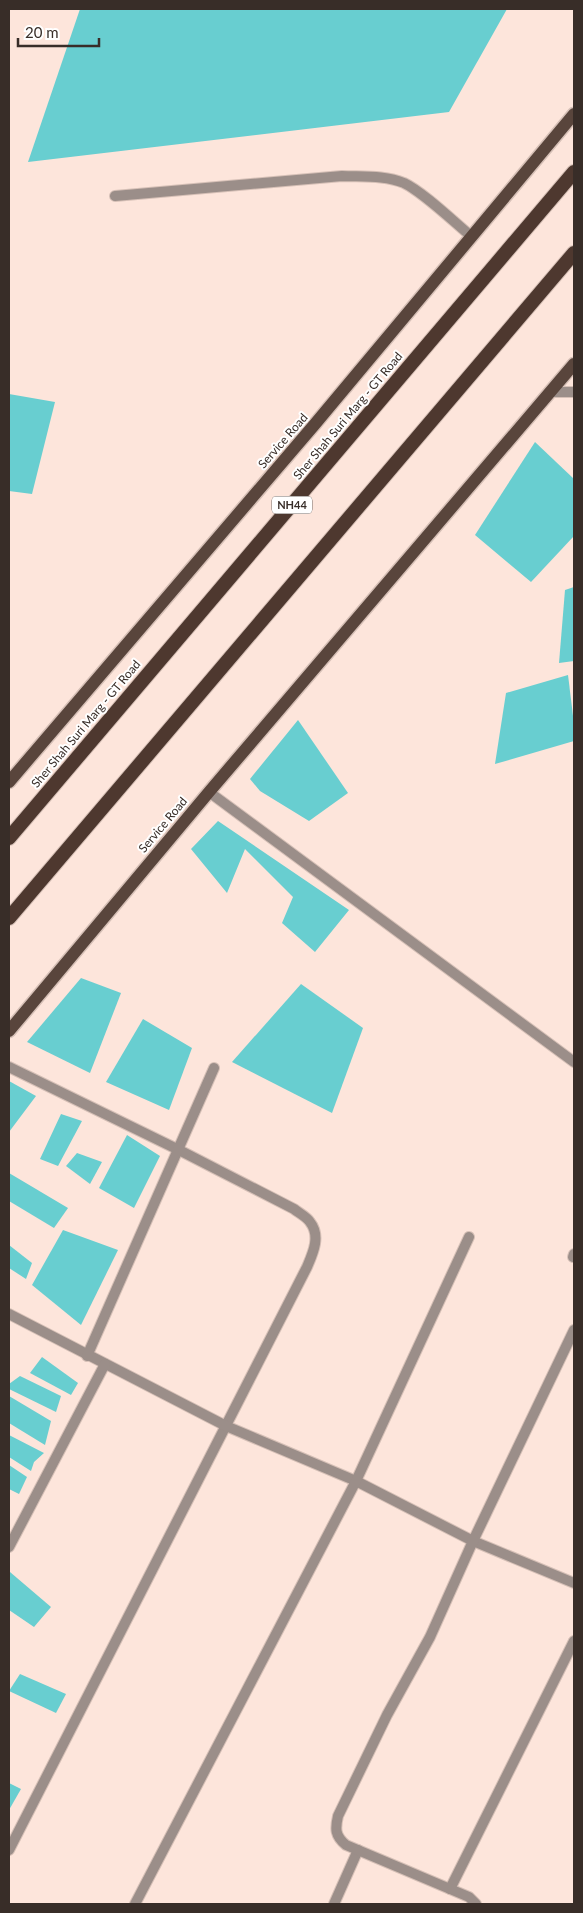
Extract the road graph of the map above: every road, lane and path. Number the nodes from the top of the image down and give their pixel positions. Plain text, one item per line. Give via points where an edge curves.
1 (574, 114) edge
2 (574, 172) edge
3 (115, 196) dead end
4 (472, 237) junction
5 (574, 253) edge
6 (574, 364) edge
7 (552, 392) junction
8 (574, 392) edge
9 (9, 782) edge
10 (208, 792) junction
11 (9, 838) edge
12 (9, 918) edge
13 (9, 1031) edge
14 (574, 1062) edge
15 (9, 1067) edge
16 (214, 1068) dead end
17 (179, 1150) junction
18 (469, 1237) dead end
19 (9, 1314) edge
20 (574, 1330) edge
21 (87, 1356) junction
22 (105, 1364) junction
23 (226, 1426) junction
24 (356, 1481) junction
25 (474, 1541) junction
26 (9, 1547) edge
27 (574, 1583) edge
28 (574, 1641) edge
29 (9, 1850) edge
30 (358, 1850) junction
31 (450, 1889) junction
32 (135, 1904) edge
33 (334, 1904) edge
34 (476, 1904) edge

1 - 4 main road, Service Road
2 - 11 highway, Sher Shah Suri Marg - GT Road / NH44
3 - 4 street via 342,176 378,177 404,183
4 - 9 main road, Service Road
5 - 12 highway
6 - 7 main road, Service Road
7 - 8 street
7 - 10 main road, Service Road
10 - 13 main road, Service Road
10 - 14 street
15 - 17 street
16 - 17 street
17 - 21 street
17 - 23 street via 294,1209 310,1221 316,1235 315,1248 307,1267
18 - 24 street
19 - 21 street
20 - 25 street
21 - 22 street
22 - 23 street
22 - 26 street
23 - 24 street
23 - 29 street
24 - 25 street
24 - 32 street
25 - 27 street
25 - 30 street via 430,1637 387,1715 338,1816 335,1829 340,1840
28 - 31 street
30 - 31 street
30 - 33 street
31 - 34 street via 469,1897

